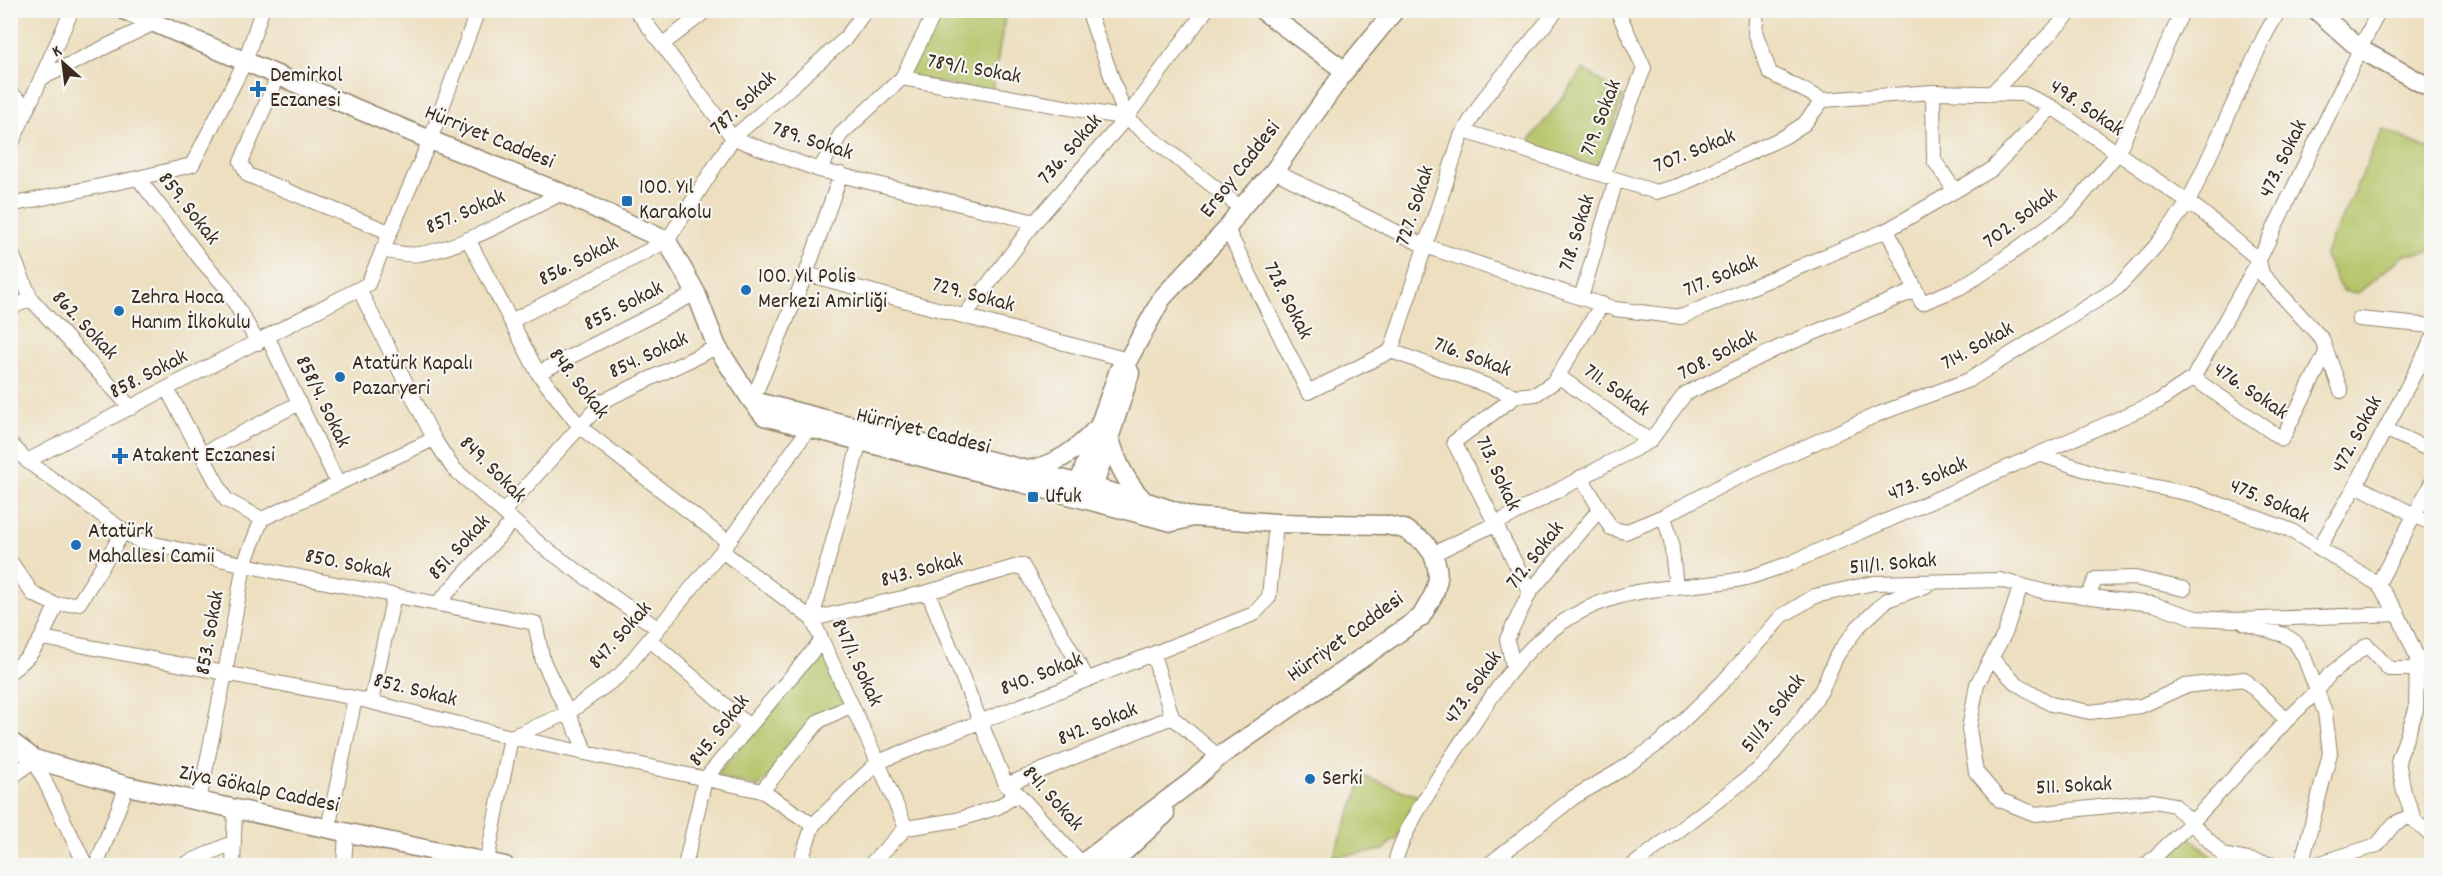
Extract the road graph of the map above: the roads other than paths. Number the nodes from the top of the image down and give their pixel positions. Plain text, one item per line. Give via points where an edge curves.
1 (72, 10) edge
2 (124, 10) edge
3 (262, 10) edge
4 (478, 10) edge
5 (636, 10) edge
6 (707, 10) edge
7 (866, 10) edge
8 (936, 10) edge
9 (1088, 10) edge
10 (1206, 10) edge
11 (1262, 10) edge
12 (1395, 10) edge
13 (1557, 10) edge
14 (1617, 10) edge
15 (1757, 10) edge
16 (2073, 10) edge
17 (2183, 10) edge
18 (2279, 10) edge
19 (2316, 10) edge
20 (2379, 10) edge
21 (154, 23) junction
22 (663, 44) junction
23 (2360, 48) junction
24 (244, 62) junction
25 (1345, 71) junction
26 (278, 76) junction
27 (42, 78) junction
28 (902, 78) junction
29 (2432, 89) edge
30 (1933, 92) junction
31 (10, 93) edge
32 (1990, 94) junction
33 (1823, 100) junction
34 (28, 107) junction
35 (2052, 107) junction
36 (1126, 118) junction
37 (1464, 130) junction
38 (733, 138) junction
39 (430, 141) junction
40 (10, 147) edge
41 (2117, 154) junction
42 (819, 170) junction
43 (1274, 171) junction
44 (841, 174) junction
45 (1609, 177) junction
46 (138, 178) junction
47 (1955, 191) junction
48 (562, 193) junction
49 (2188, 203) junction
50 (10, 205) edge
51 (1241, 208) junction
52 (1035, 222) junction
53 (1227, 229) junction
54 (1887, 230) junction
55 (389, 232) junction
56 (468, 239) junction
57 (667, 241) junction
58 (1425, 246) junction
59 (10, 249) edge
60 (382, 250) junction
61 (2259, 260) junction
62 (806, 274) junction
63 (359, 289) junction
64 (1916, 290) junction
65 (696, 294) junction
66 (1581, 298) junction
67 (31, 299) junction
68 (1602, 304) junction
69 (10, 308) edge
70 (965, 315) junction
71 (2359, 319) dead end
72 (511, 321) junction
73 (2432, 326) edge
74 (263, 340) junction
75 (2432, 340) edge
76 (717, 347) junction
77 (1391, 351) junction
78 (2326, 353) junction
79 (1128, 360) junction
80 (538, 374) junction
81 (1558, 376) junction
82 (2193, 378) junction
83 (167, 389) junction
84 (2341, 391) dead end
85 (1516, 396) junction
86 (752, 401) junction
87 (299, 403) junction
88 (131, 408) junction
89 (580, 427) junction
90 (809, 428) junction
91 (2385, 429) junction
92 (1104, 433) junction
93 (434, 439) junction
94 (860, 441) junction
95 (1650, 441) junction
96 (10, 443) edge
97 (2432, 451) edge
98 (202, 454) junction
99 (2040, 454) junction
100 (27, 461) junction
101 (1027, 470) junction
102 (1581, 477) junction
103 (2432, 482) edge
104 (338, 484) junction
105 (2356, 485) junction
106 (1084, 492) junction
107 (1144, 501) junction
108 (1599, 510) junction
109 (508, 516) junction
110 (1664, 516) junction
111 (2414, 516) junction
112 (1193, 517) junction
113 (262, 519) junction
114 (1276, 523) junction
115 (1497, 523) junction
116 (2432, 524) edge
117 (124, 531) junction
118 (724, 546) junction
119 (2319, 548) junction
120 (1433, 554) junction
121 (10, 561) edge
122 (244, 564) junction
123 (1935, 582) junction
124 (2378, 584) junction
125 (2021, 585) junction
126 (1676, 587) junction
127 (2184, 589) dead end
128 (928, 592) junction
129 (1530, 592) junction
130 (394, 595) junction
131 (2088, 596) junction
132 (437, 603) junction
133 (56, 605) junction
134 (2398, 614) junction
135 (812, 619) junction
136 (2235, 620) junction
137 (653, 634) junction
138 (43, 638) junction
139 (822, 640) junction
140 (1153, 654) junction
141 (1991, 658) junction
142 (2422, 664) edge
143 (1513, 666) junction
144 (10, 672) edge
145 (225, 674) junction
146 (1088, 680) junction
147 (2317, 691) junction
148 (355, 698) junction
149 (371, 702) junction
150 (852, 705) junction
151 (568, 713) junction
152 (1172, 717) junction
153 (2287, 720) junction
154 (980, 722) junction
155 (749, 726) junction
156 (510, 737) junction
157 (10, 741) edge
158 (587, 753) junction
159 (1219, 757) junction
160 (34, 759) junction
161 (878, 762) junction
162 (10, 779) edge
163 (705, 779) junction
164 (1191, 782) junction
165 (1006, 785) junction
166 (127, 786) junction
167 (762, 791) junction
168 (1018, 794) junction
169 (199, 801) junction
170 (235, 809) junction
171 (2412, 815) junction
172 (2192, 822) junction
173 (813, 825) junction
174 (906, 828) junction
175 (337, 831) junction
176 (2432, 837) edge
177 (234, 842) junction
178 (486, 861) junction
179 (102, 863) edge
180 (1081, 865) edge
181 (86, 866) edge
182 (181, 866) edge
183 (233, 866) edge
184 (344, 866) edge
185 (505, 866) edge
186 (685, 866) edge
187 (800, 866) edge
188 (869, 866) edge
189 (1109, 866) edge
190 (1395, 866) edge
191 (1487, 866) edge
192 (1632, 866) edge
193 (2145, 866) edge
194 (2280, 866) edge
195 (2301, 866) edge
196 (2311, 866) edge

1 - 27 street
2 - 21 main road, Hürriyet Caddesi
3 - 24 street
4 - 39 street
5 - 22 street
6 - 22 street
7 - 38 street, 787. Sokak via 845,39
8 - 28 street
9 - 36 street
10 - 36 street, 736. Sokak
11 - 25 main road
12 - 25 main road, Ersoy Caddesi
13 - 37 street, 727. Sokak via 1485,97
14 - 45 street, 719. Sokak via 1644,68
15 - 33 street via 1755,32 1770,73
16 - 32 street
17 - 41 street, 702. Sokak
18 - 49 street, 714. Sokak
19 - 23 main road
20 - 23 street, 473. Sokak
21 - 24 main road, Hürriyet Caddesi
21 - 27 street
22 - 38 street
23 - 29 main road
23 - 61 street, 473. Sokak
24 - 26 main road, Hürriyet Caddesi
24 - 46 street via 192,165
25 - 43 main road, Ersoy Caddesi
26 - 39 main road, Hürriyet Caddesi
26 - 55 street via 241,162 248,175
27 - 34 street
28 - 36 street, 789/1. Sokak
28 - 42 street, 789/1. Sokak via 841,134
30 - 32 street, 498. Sokak
30 - 33 street, 498. Sokak
30 - 47 street via 1934,160
31 - 34 street
32 - 35 street, 498. Sokak via 2024,94
33 - 45 street, 707. Sokak via 1804,124 1785,137 1678,186 1656,192
34 - 40 street
35 - 41 street, 498. Sokak
35 - 47 street, 717. Sokak via 1991,170
36 - 51 street
36 - 52 street, 736. Sokak
37 - 45 street, 707. Sokak
37 - 58 street, 727. Sokak
38 - 42 street, 789. Sokak
38 - 57 street, 787. Sokak
39 - 48 main road, Hürriyet Caddesi
39 - 55 street
41 - 49 street, 498. Sokak
41 - 64 street, 702. Sokak via 2070,210 1994,266 1961,287 1922,303
42 - 44 street, 789. Sokak
43 - 51 main road, Ersoy Caddesi
43 - 58 street, 717. Sokak
44 - 52 street, 789. Sokak
44 - 62 street
45 - 66 street, 718. Sokak
46 - 50 street, 859. Sokak
46 - 74 street, 859. Sokak
47 - 54 street, 717. Sokak
48 - 56 street, 857. Sokak
48 - 57 main road, Hürriyet Caddesi
49 - 61 street, 498. Sokak
49 - 110 street, 714. Sokak via 2117,288 1969,380 1876,415 1730,481
51 - 53 main road, Ersoy Caddesi
52 - 70 street, 736. Sokak
53 - 77 street, 728. Sokak via 1308,392
53 - 79 main road, Ersoy Caddesi via 1162,298
54 - 64 street
54 - 68 street, 717. Sokak via 1681,317
55 - 60 street, 858. Sokak
56 - 60 street, 857. Sokak via 418,255
56 - 72 street, 848. Sokak
57 - 65 main road, Hürriyet Caddesi
57 - 72 street, 856. Sokak
58 - 66 street, 717. Sokak
58 - 77 street, 727. Sokak
59 - 67 street, 862. Sokak
60 - 63 street, 858. Sokak via 368,284
61 - 78 street, 498. Sokak via 2262,274 2322,339
61 - 82 street, 473. Sokak
62 - 70 street, 729. Sokak
62 - 86 street
63 - 74 street, 858. Sokak
63 - 93 street, 849. Sokak
64 - 95 street, 708. Sokak via 1780,347 1685,393
65 - 76 main road, Hürriyet Caddesi
65 - 80 street, 855. Sokak
66 - 68 street, 717. Sokak
67 - 69 street, 862. Sokak
67 - 88 street, 862. Sokak
68 - 81 street, 716. Sokak
70 - 79 street, 729. Sokak
71 - 73 street
72 - 80 street, 848. Sokak
74 - 83 street, 858. Sokak
74 - 87 street, 858/4. Sokak
75 - 91 street, 472. Sokak
76 - 86 main road, Hürriyet Caddesi
76 - 89 street, 854. Sokak via 603,401
77 - 85 street, 716. Sokak
78 - 82 street, 476. Sokak via 2282,440
78 - 84 street, 498. Sokak
79 - 92 main road, Ersoy Caddesi via 1119,370
80 - 89 street, 848. Sokak
81 - 85 street, 716. Sokak via 1536,394
81 - 95 street, 711. Sokak
82 - 99 street, 473. Sokak via 2159,401
83 - 88 street, 858. Sokak
83 - 98 street
85 - 115 street, 713. Sokak via 1454,442
86 - 90 main road, Hürriyet Caddesi via 764,416
86 - 101 main road, Hürriyet Caddesi
87 - 98 street
87 - 104 street, 858/4. Sokak
88 - 100 street, 858. Sokak
89 - 109 street, 854. Sokak
89 - 118 street, 848. Sokak
90 - 94 main road, Hürriyet Caddesi
90 - 118 street, 847. Sokak
91 - 97 street
91 - 105 street, 472. Sokak
92 - 101 main road, Ersoy Caddesi via 1048,465
92 - 106 main road, Ersoy Caddesi
92 - 107 main road via 1118,467
93 - 104 street
93 - 109 street, 849. Sokak via 453,468
94 - 106 main road, Hürriyet Caddesi
94 - 135 street, 847/1. Sokak
95 - 102 street, 708. Sokak
96 - 100 street
98 - 113 street via 226,500
99 - 119 street, 475. Sokak via 2103,476 2205,499 2290,530
99 - 126 street, 473. Sokak via 1786,565 1744,579
100 - 117 street
101 - 106 main road, Hürriyet Caddesi
102 - 108 street, 714. Sokak
102 - 115 street, 708. Sokak
103 - 111 street
104 - 113 street
105 - 111 street
105 - 119 street, 472. Sokak
106 - 107 main road, Hürriyet Caddesi
106 - 112 main road, Hürriyet Caddesi via 1172,522
107 - 112 main road, Hürriyet Caddesi
108 - 110 street, 714. Sokak via 1611,528 1625,532
108 - 129 street, 712. Sokak
109 - 132 street, 851. Sokak
109 - 137 street, 849. Sokak
110 - 126 street
111 - 116 street
111 - 124 street
112 - 114 main road, Hürriyet Caddesi
113 - 122 street, 853. Sokak
114 - 120 main road, Hürriyet Caddesi via 1386,525 1415,535
114 - 140 street, 840. Sokak via 1269,597 1254,614
115 - 120 street, 708. Sokak
115 - 129 street, 713. Sokak
117 - 122 street, 850. Sokak via 137,540
117 - 133 street via 79,603
118 - 135 street
118 - 137 street, 847. Sokak
119 - 124 street, 475. Sokak
120 - 159 main road, Hürriyet Caddesi via 1438,579 1420,617
121 - 133 street via 33,594
122 - 130 street, 850. Sokak
122 - 145 street, 853. Sokak
123 - 125 street, 511/1. Sokak via 2000,580
123 - 191 street, 511/1. Sokak via 1874,583 1815,596 1782,616 1724,682 1661,742 1574,797
123 - 192 street, 511/3. Sokak via 1887,600 1858,627 1837,655 1821,691 1762,767
124 - 134 street, 475. Sokak
125 - 131 street, 511/1. Sokak
125 - 141 street, 511. Sokak via 2005,633
126 - 143 street, 473. Sokak via 1621,596 1583,611 1555,626
127 - 131 street via 2135,578 2097,579
128 - 135 street, 843. Sokak
128 - 146 street, 843. Sokak via 1022,565
128 - 154 street, 841. Sokak
129 - 143 street, 712. Sokak via 1507,639
130 - 132 street, 850. Sokak
130 - 149 street
131 - 136 street, 511/1. Sokak via 2153,604 2196,618
132 - 151 street, 850. Sokak via 535,623 543,661
133 - 138 street
134 - 136 street, 511/1. Sokak
134 - 142 street, 475. Sokak
135 - 139 street, 847/1. Sokak
136 - 147 street via 2295,642
137 - 151 street, 847. Sokak via 620,675
137 - 155 street, 849. Sokak
138 - 144 street via 26,661
138 - 145 street, 852. Sokak
139 - 150 street, 847/1. Sokak
139 - 155 street, 845. Sokak
140 - 146 street, 840. Sokak
140 - 152 street
141 - 153 street via 2016,683 2051,704 2090,712 2142,706 2185,686 2244,679
141 - 172 street, 511. Sokak via 1977,684 1969,729 1976,772 2000,800 2035,814 2154,801 2174,805
142 - 147 street via 2389,669 2367,645
142 - 171 street via 2416,710 2398,762
143 - 190 street, 473. Sokak via 1439,775 1399,849
145 - 148 street, 852. Sokak
145 - 169 street, 853. Sokak
146 - 154 street, 840. Sokak
147 - 153 street
147 - 195 street via 2325,712 2330,753
148 - 149 street, 852. Sokak
148 - 175 street
149 - 156 street, 852. Sokak
150 - 161 street, 847/1. Sokak
150 - 167 street via 819,721
151 - 156 street, 847. Sokak
151 - 158 street, 850. Sokak
152 - 159 street
152 - 165 street, 842. Sokak
153 - 172 street
154 - 161 street, 840. Sokak
154 - 165 street, 841. Sokak
155 - 163 street, 845. Sokak
156 - 158 street, 852. Sokak
156 - 178 street
157 - 160 main road, Ziya Gökalp Caddesi
158 - 163 street, 852. Sokak
159 - 164 main road, Hürriyet Caddesi
160 - 162 street
160 - 166 main road, Ziya Gökalp Caddesi
160 - 181 street
161 - 173 street, 840. Sokak
161 - 174 street, 847/1. Sokak
163 - 167 street, 852. Sokak
163 - 186 street, 845. Sokak
164 - 180 main road
164 - 189 main road via 1178,802
165 - 168 street, 841. Sokak
166 - 169 main road, Ziya Gökalp Caddesi
166 - 179 street
167 - 173 street, 852. Sokak
168 - 174 street via 998,807 957,820
168 - 180 street, 841. Sokak
169 - 170 main road, Ziya Gökalp Caddesi
170 - 175 main road, Ziya Gökalp Caddesi
170 - 177 street
171 - 176 street
171 - 196 street via 2394,824 2377,845
172 - 193 street
172 - 194 street, 511. Sokak via 2223,855
173 - 187 street, 840. Sokak
174 - 188 street
175 - 178 main road, Ziya Gökalp Caddesi
175 - 184 street
177 - 182 street
177 - 183 street
178 - 185 main road, Ziya Gökalp Caddesi

